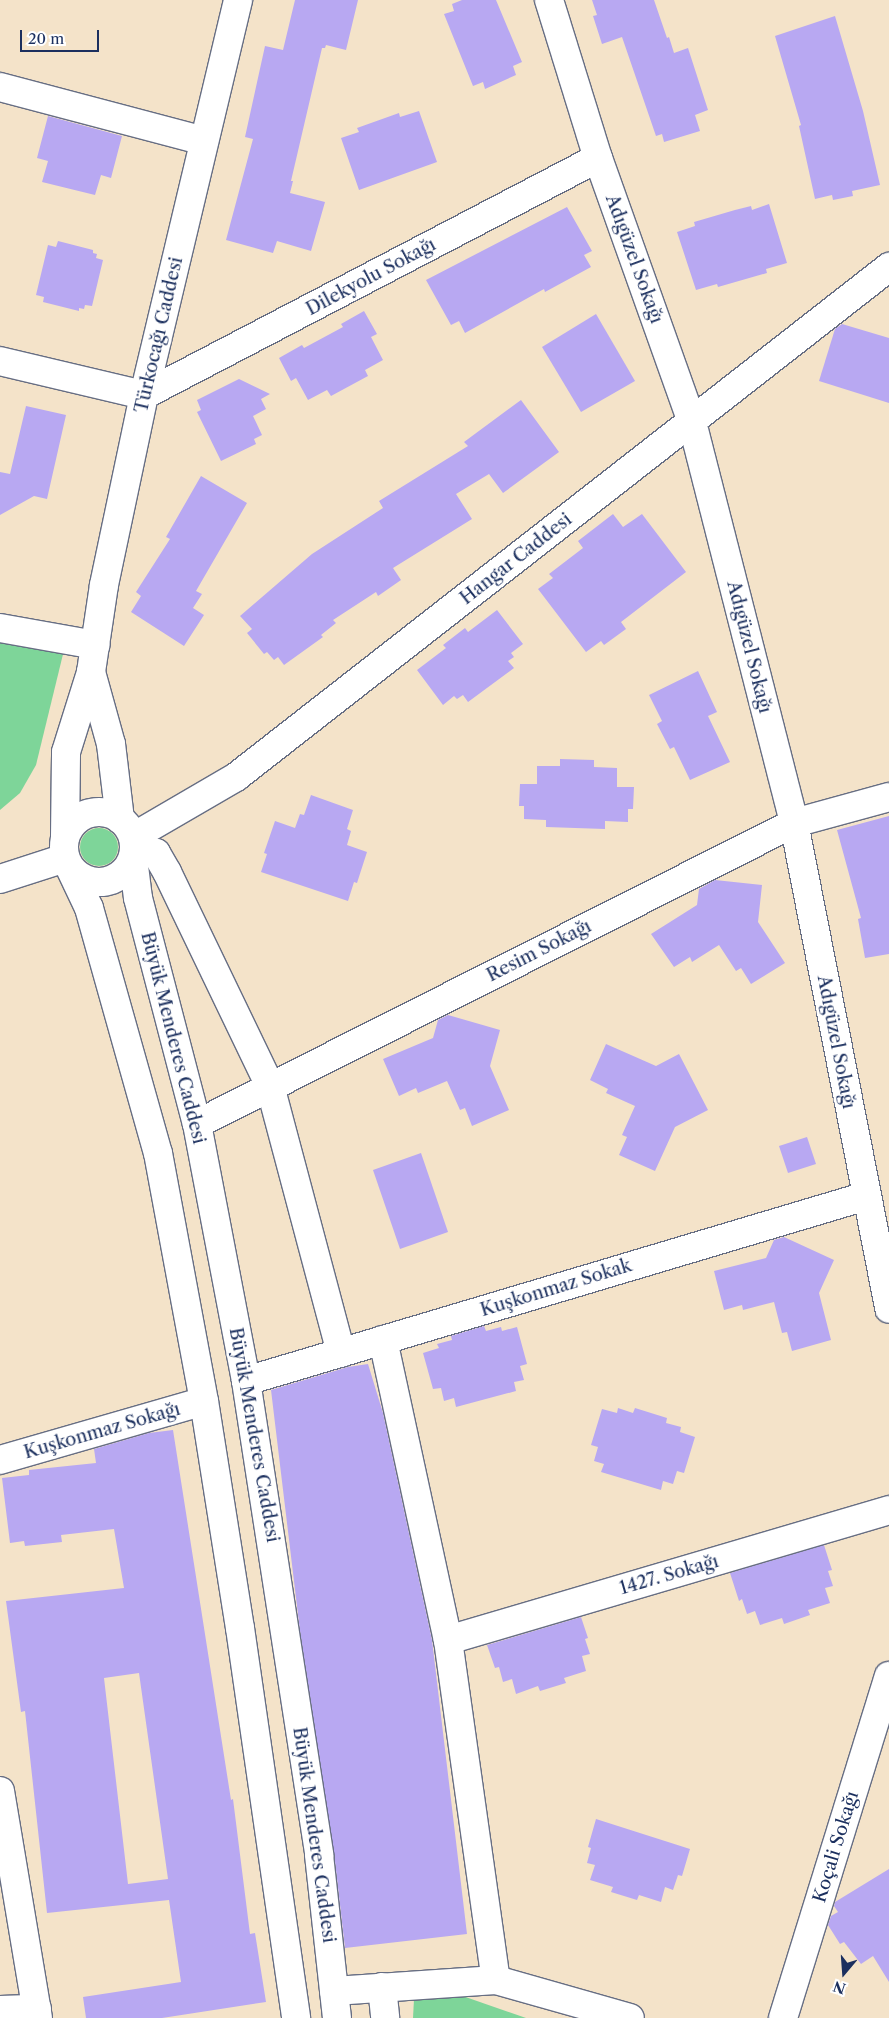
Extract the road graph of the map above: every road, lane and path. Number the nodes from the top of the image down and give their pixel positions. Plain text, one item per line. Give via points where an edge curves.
1 (238, 0) edge
2 (549, 0) edge
3 (0, 87) edge
4 (204, 141) junction
5 (598, 158) junction
6 (889, 267) edge
7 (0, 361) edge
8 (144, 395) junction
9 (692, 422) junction
10 (0, 628) edge
11 (96, 645) junction
12 (92, 672) junction
13 (889, 797) edge
14 (794, 823) junction
15 (130, 840) junction
16 (67, 854) junction
17 (0, 879) edge
18 (270, 1086) junction
19 (197, 1124) junction
20 (866, 1196) junction
21 (889, 1309) edge
22 (383, 1340) junction
23 (341, 1353) junction
24 (246, 1381) junction
25 (204, 1402) junction
26 (0, 1460) edge
27 (889, 1510) edge
28 (448, 1640) junction
29 (889, 1676) edge
30 (0, 1791) edge
31 (496, 1980) junction
32 (382, 1987) junction
33 (334, 1991) junction
34 (0, 2010) edge
35 (38, 2014) edge
36 (296, 2018) edge
37 (337, 2018) edge
38 (385, 2018) edge
39 (630, 2018) edge
40 (782, 2018) edge

1 - 4 street, Türkocağı Caddesi
2 - 5 street, Adıgüzel Sokağı
3 - 4 street
4 - 8 street, Türkocağı Caddesi
5 - 8 street, Dilekyolu Sokağı
5 - 9 street, Adıgüzel Sokağı
6 - 9 street, Hangar Caddesi
7 - 8 street
8 - 11 street, Türkocağı Caddesi via 104,585
9 - 14 street, Adıgüzel Sokağı
9 - 15 street, Hangar Caddesi via 236,777
10 - 11 street
11 - 12 street, Türkocağı Caddesi
12 - 15 street, Türkocağı Caddesi via 111,744
12 - 16 street, Türkocağı Caddesi via 66,752
13 - 14 street, Resim Sokağı
14 - 18 street, Resim Sokağı
14 - 20 street, Adıgüzel Sokağı
15 - 16 street via 99,812 88,814 78,819
15 - 16 street via 120,876 110,881 88,881 78,876
15 - 18 street via 156,853 167,872
15 - 19 street, Büyük Menderes Caddesi via 138,898
16 - 17 street
16 - 25 street via 89,908 158,1153
18 - 19 street, Resim Sokağı
18 - 23 street
19 - 24 street, Büyük Menderes Caddesi
20 - 21 street, Adıgüzel Sokağı
20 - 22 street, Kuşkonmaz Sokak
22 - 23 street, Kuşkonmaz Sokak
22 - 28 street
23 - 24 street, Kuşkonmaz Sokak
24 - 33 street, Büyük Menderes Caddesi via 318,1846
25 - 26 street, Kuşkonmaz Sokağı
25 - 36 street
27 - 28 street, 1427. Sokağı
28 - 31 street
29 - 40 street, Koçali Sokağı
30 - 35 street
31 - 32 street
31 - 39 street
32 - 33 street
32 - 38 street
33 - 37 street, Büyük Menderes Caddesi
34 - 35 street

